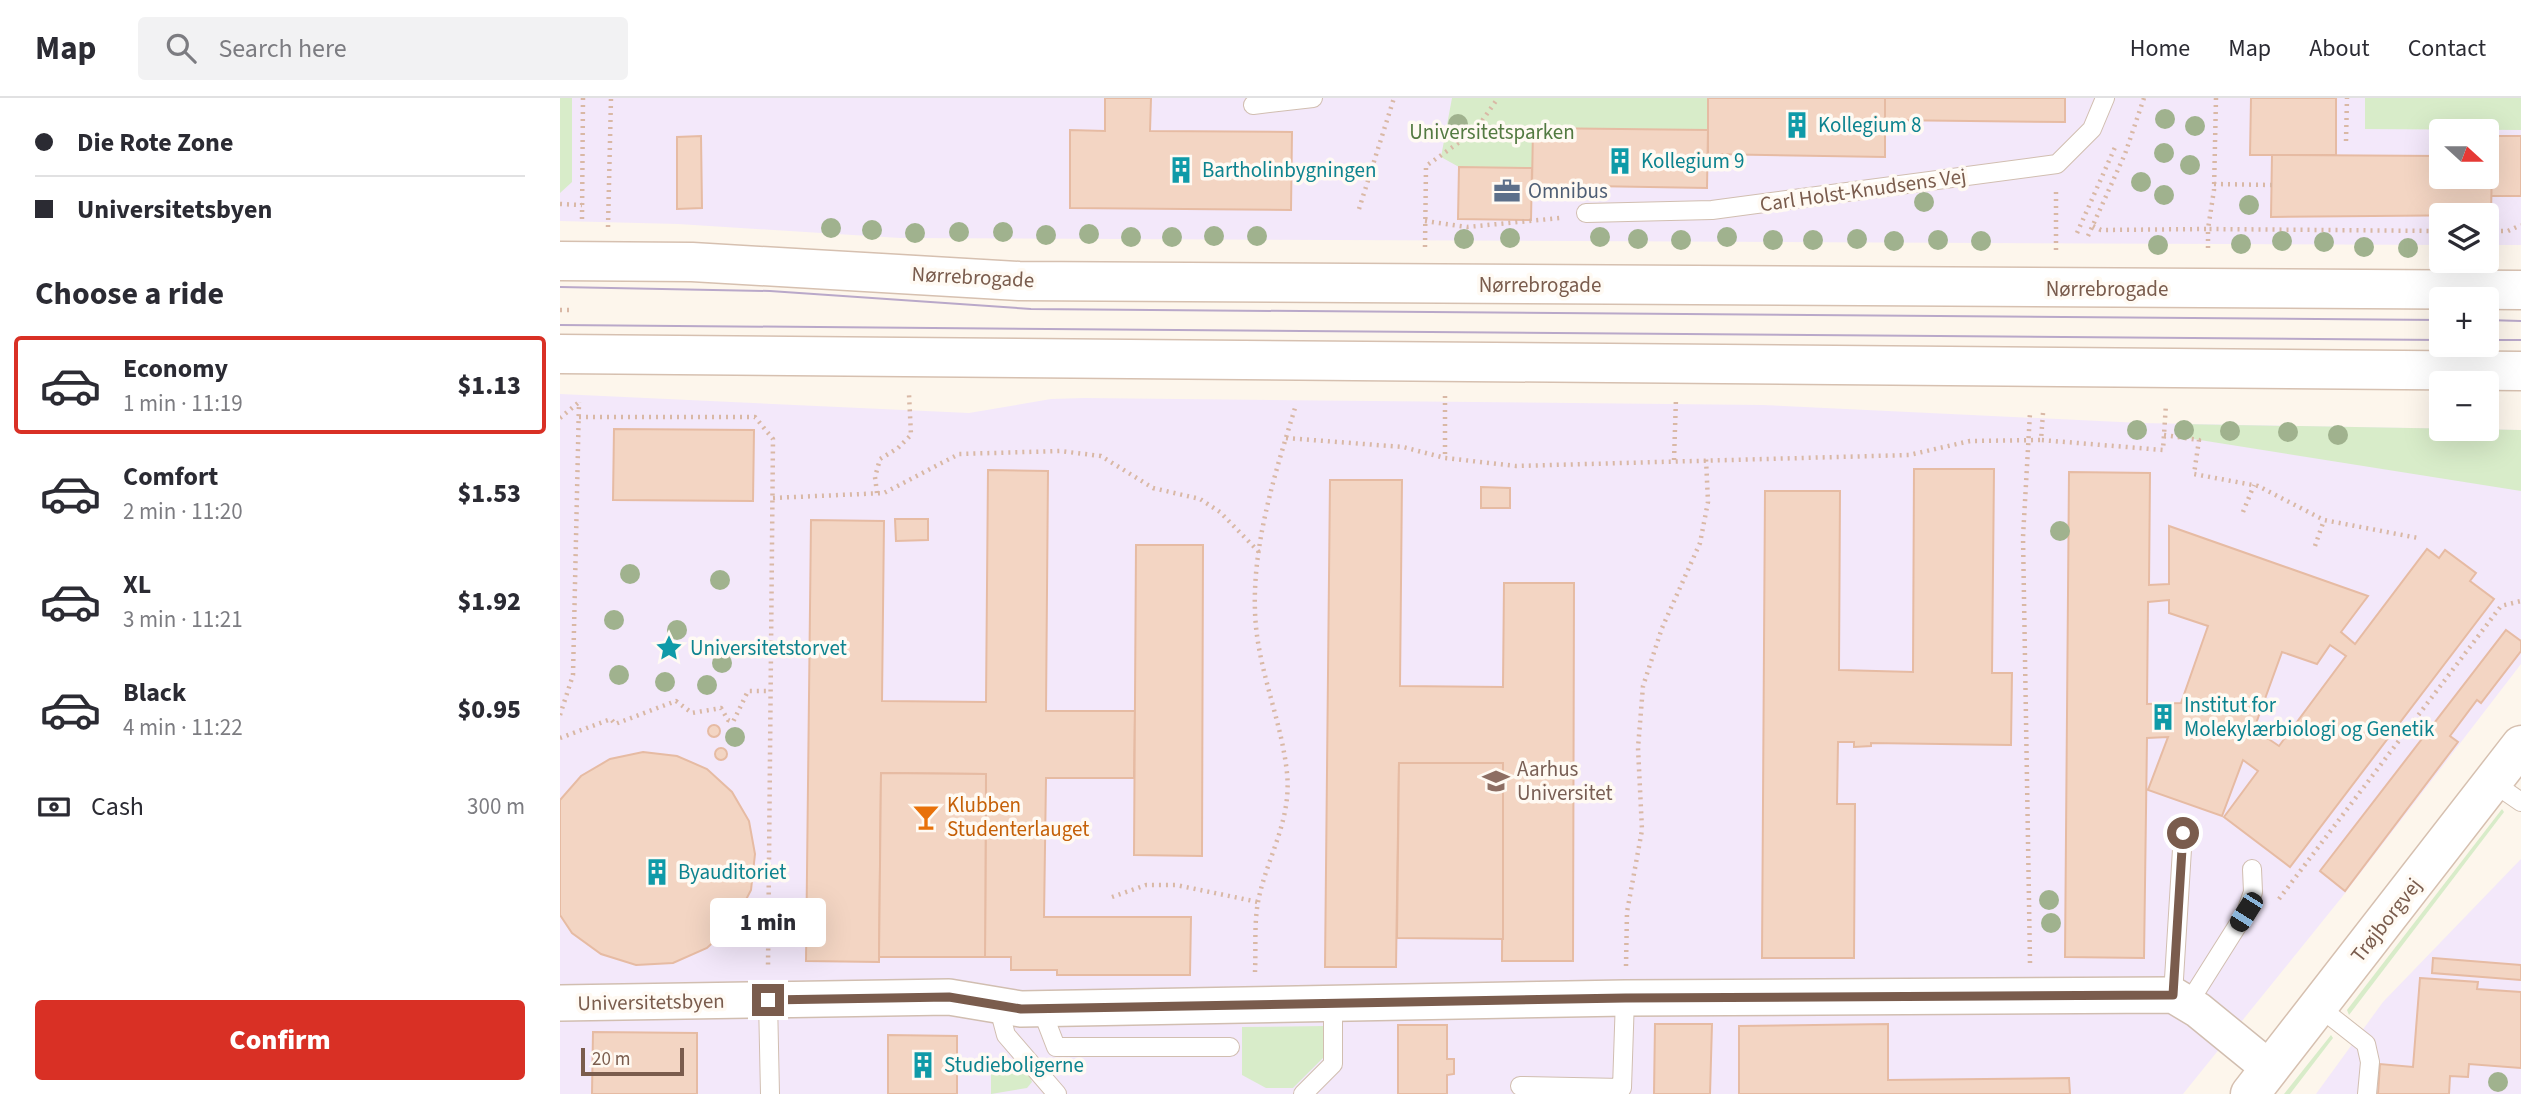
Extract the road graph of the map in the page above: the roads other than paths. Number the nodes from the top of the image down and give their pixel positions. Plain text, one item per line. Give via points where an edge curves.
1 (1313, 98) edge
2 (2105, 98) edge
3 (1254, 105) dead end
4 (1586, 213) road end
5 (560, 261) edge
6 (2521, 290) edge
7 (560, 354) edge
8 (2521, 371) edge
9 (2513, 770) edge
10 (2183, 833) dead end
11 (2252, 869) dead end
12 (1625, 998) junction
13 (768, 1000) junction
14 (2181, 1000) junction
15 (560, 1003) edge
16 (1333, 1003) junction
17 (998, 1005) junction
18 (2319, 1007) junction
19 (1041, 1009) junction
20 (1230, 1047) dead end
21 (2260, 1081) edge
22 (1520, 1086) dead end
23 (770, 1094) edge
24 (1057, 1094) edge
25 (1303, 1094) edge
26 (2367, 1094) edge

1 - 3 lane
2 - 4 lane, Carl Holst-Knudsens Vej via 2092,129 2057,164 1712,210
5 - 6 main road, Nørrebrogade via 692,262 1019,281
7 - 8 main road
9 - 18 main road, Trøjborgvej
10 - 14 lane
11 - 14 lane via 2253,892 2246,912
12 - 14 street, Universitetsbyen
12 - 16 street, Universitetsbyen
12 - 22 lane via 1622,1088
13 - 15 street, Universitetsbyen
13 - 17 street, Universitetsbyen via 949,997
13 - 23 lane
14 - 21 street
16 - 19 street, Universitetsbyen
16 - 25 lane via 1333,1064
17 - 19 street, Universitetsbyen
17 - 24 lane via 1006,1035
18 - 21 main road, Trøjborgvej
18 - 26 lane via 2366,1044 2370,1062
19 - 20 lane via 1056,1047

